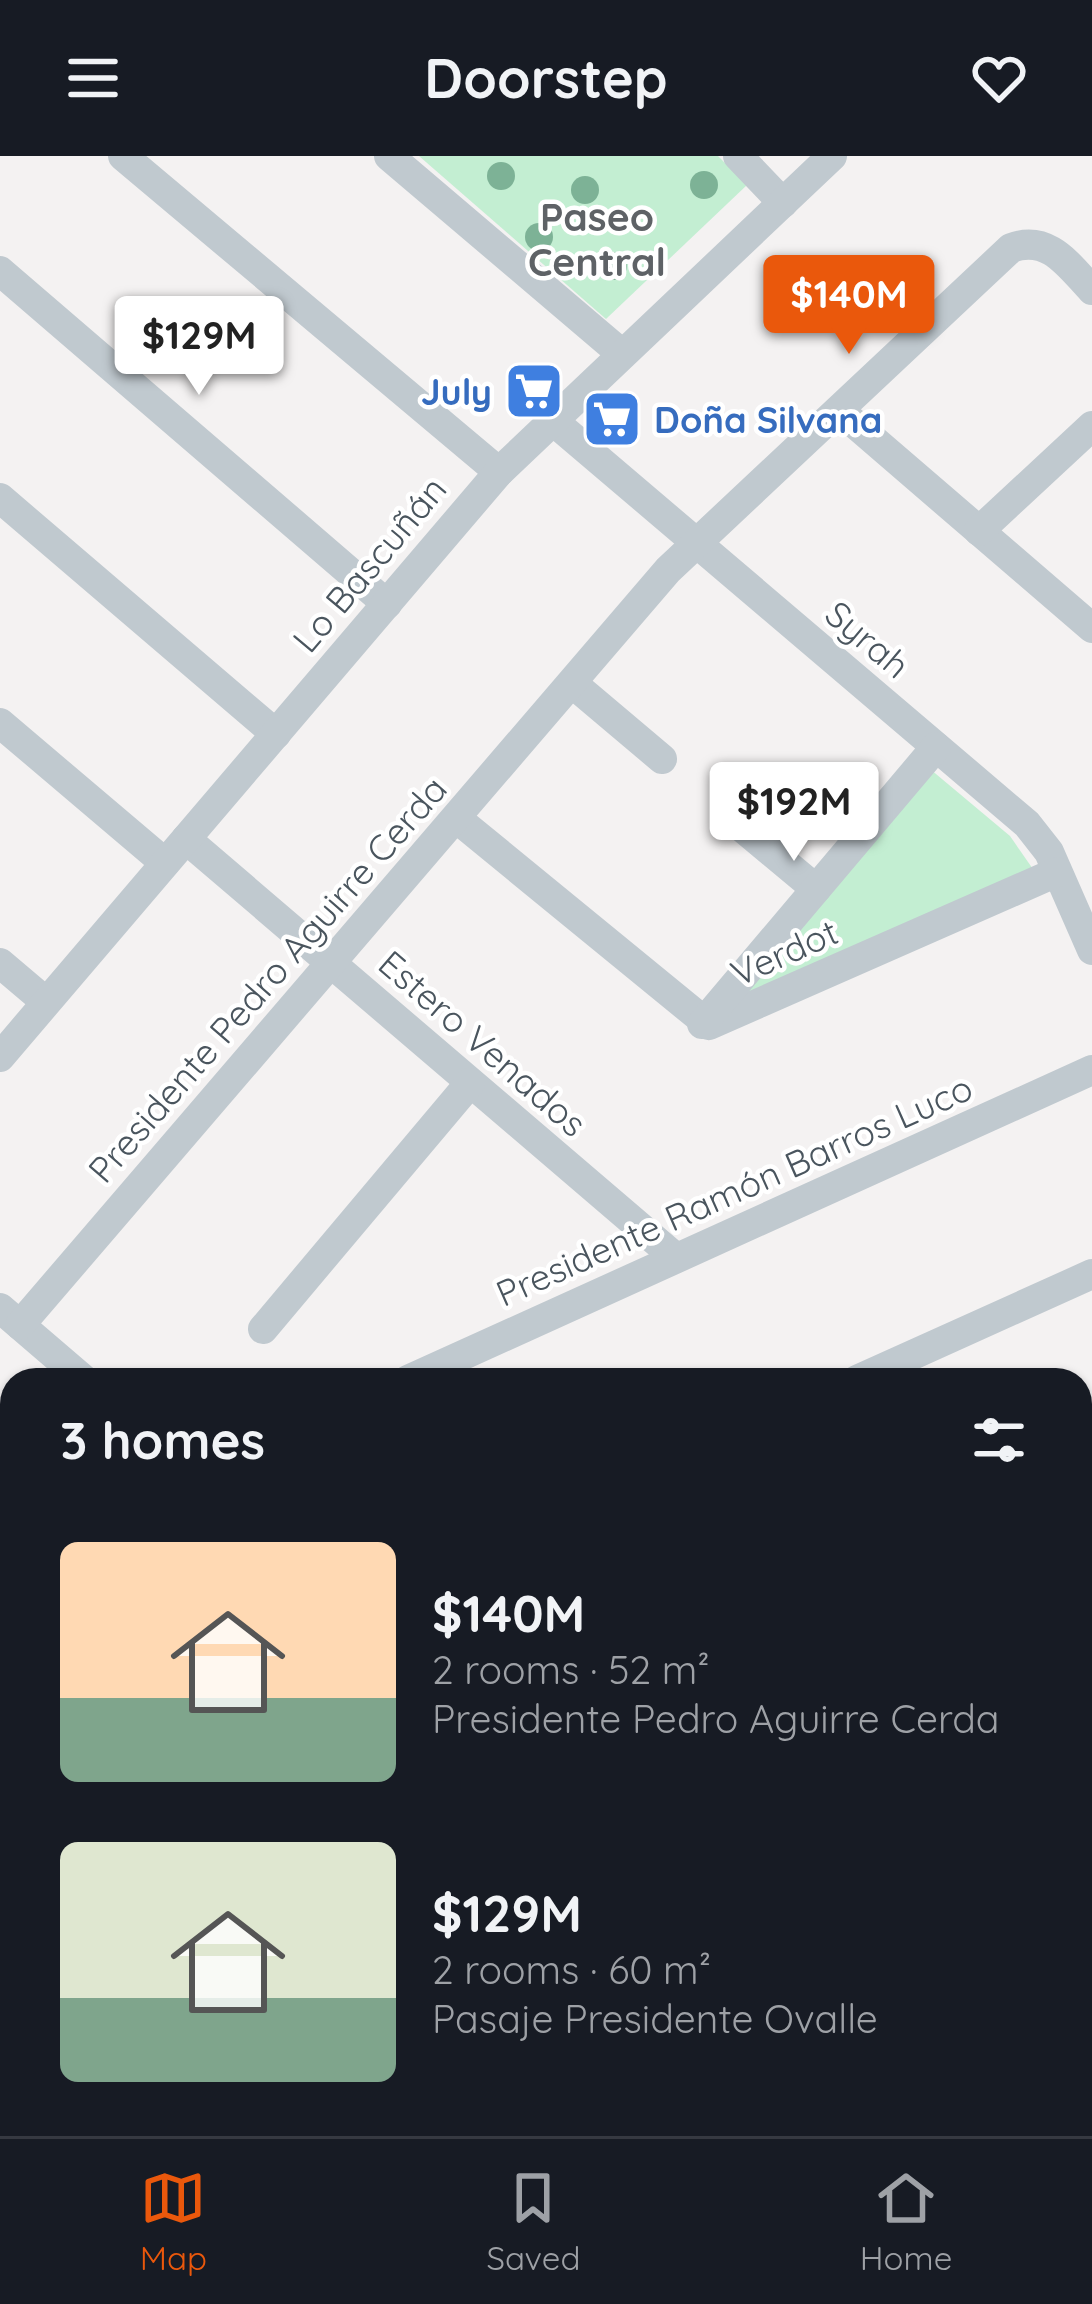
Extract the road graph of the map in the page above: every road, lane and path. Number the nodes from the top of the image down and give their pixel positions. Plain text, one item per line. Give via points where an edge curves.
1 (123, 156) edge
2 (388, 156) edge
3 (738, 156) edge
4 (832, 156) edge
5 (783, 203) junction
6 (0, 271) edge
7 (1092, 290) edge
8 (622, 354) junction
9 (840, 411) junction
10 (551, 420) junction
11 (1092, 426) edge
12 (499, 472) junction
13 (0, 498) edge
14 (980, 531) junction
15 (698, 545) junction
16 (387, 604) junction
17 (1092, 628) edge
18 (572, 683) junction
19 (0, 723) edge
20 (275, 734) junction
21 (936, 747) junction
22 (662, 759) dead end
23 (726, 814) dead end
24 (456, 818) junction
25 (186, 839) junction
26 (165, 863) junction
27 (1058, 872) junction
28 (816, 890) junction
29 (1092, 950) edge
30 (0, 963) edge
31 (331, 964) junction
32 (46, 1002) junction
33 (702, 1024) junction
34 (0, 1057) edge
35 (1092, 1070) edge
36 (470, 1083) junction
37 (676, 1258) junction
38 (1092, 1274) edge
39 (10, 1317) edge
40 (263, 1329) dead end
41 (923, 1350) junction
42 (70, 1368) edge
43 (434, 1368) edge
44 (883, 1368) edge
45 (930, 1368) edge

1 - 12 street
2 - 8 street
3 - 5 street
4 - 5 street, Lo Bascuñán
5 - 8 street, Lo Bascuñán
6 - 16 street
7 - 9 street, Presidente Pedro Aguirre Cerda via 1050,248 1033,243 1002,255
8 - 10 street, Lo Bascuñán
9 - 14 street
9 - 15 street, Presidente Pedro Aguirre Cerda
10 - 12 street, Lo Bascuñán
10 - 15 street, Syrah
11 - 14 street
12 - 16 street, Lo Bascuñán
13 - 20 street
14 - 17 street
15 - 18 street, Presidente Pedro Aguirre Cerda
15 - 21 street, Syrah
16 - 20 street, Lo Bascuñán
18 - 22 street
18 - 24 street, Presidente Pedro Aguirre Cerda
19 - 26 street
20 - 25 street, Lo Bascuñán
21 - 27 street, Syrah via 1027,824
21 - 28 street
23 - 28 street
24 - 31 street, Presidente Pedro Aguirre Cerda
24 - 33 street, Verdot
25 - 26 street, Lo Bascuñán
25 - 31 street, Estero Venados
26 - 32 street, Lo Bascuñán
27 - 29 street, Syrah
27 - 33 street, Verdot via 718,1024
28 - 33 street
30 - 32 street
31 - 36 street, Estero Venados
31 - 39 street, Presidente Pedro Aguirre Cerda
32 - 34 street, Lo Bascuñán
35 - 37 street, Presidente Ramón Barros Luco
36 - 37 street, Estero Venados
36 - 40 street
37 - 43 street, Presidente Ramón Barros Luco
38 - 41 street
39 - 42 street
41 - 44 street
41 - 45 street

